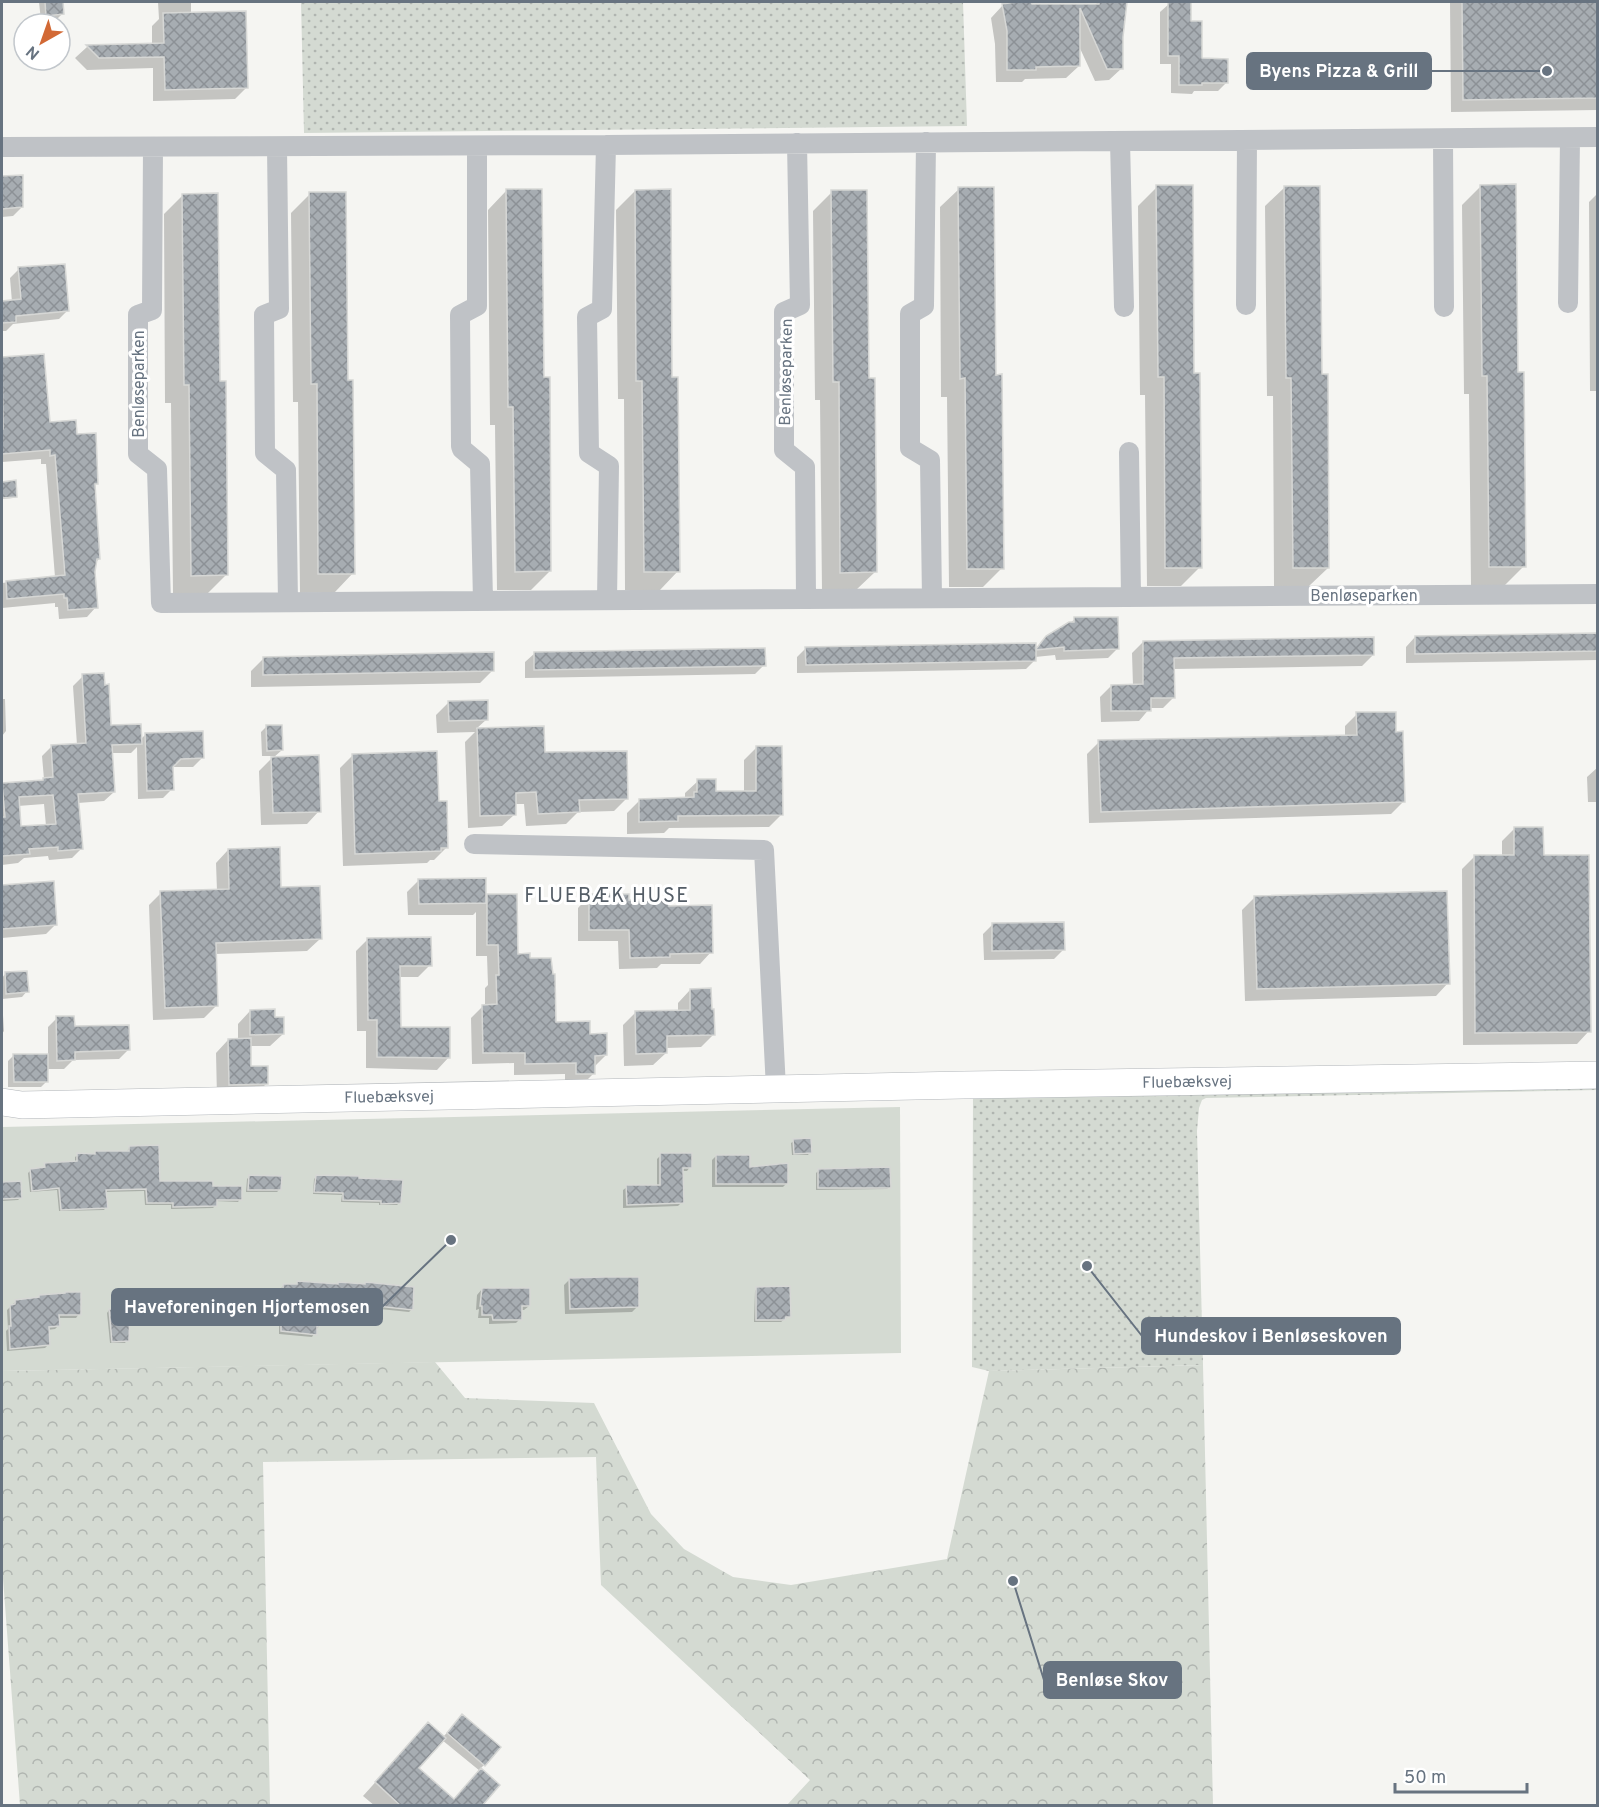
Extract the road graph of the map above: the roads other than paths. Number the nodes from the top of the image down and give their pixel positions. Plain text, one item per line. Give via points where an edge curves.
1 (1598, 137) edge
2 (1570, 138) junction
3 (1443, 139) junction
4 (1247, 140) junction
5 (1120, 141) junction
6 (926, 142) junction
7 (797, 143) junction
8 (606, 145) junction
9 (477, 146) junction
10 (2, 147) edge
11 (153, 147) junction
12 (277, 147) junction
13 (1568, 303) dead end
14 (1246, 305) dead end
15 (1124, 307) dead end
16 (1444, 307) dead end
17 (1129, 452) dead end
18 (1598, 594) edge
19 (1131, 597) junction
20 (932, 598) junction
21 (806, 599) junction
22 (607, 600) junction
23 (483, 601) junction
24 (288, 602) junction
25 (474, 844) dead end
26 (1598, 1075) edge
27 (776, 1089) junction
28 (2, 1102) edge

1 - 2 street
2 - 3 street
2 - 13 street
3 - 4 street
3 - 16 street
4 - 5 street
4 - 14 street
5 - 6 street
5 - 15 street
6 - 7 street
6 - 20 street via 924,306 910,314 910,448 930,460
7 - 8 street
7 - 21 street, Benløseparken via 800,305 784,312 784,450 805,467
8 - 9 street
8 - 22 street via 602,309 587,317 589,453 609,466
9 - 12 street
9 - 23 street via 477,306 460,315 461,446 480,464
10 - 11 street
11 - 12 street
11 - 24 street, Benløseparken via 152,310 138,315 138,454 157,469 161,603
12 - 24 street via 279,309 264,315 265,453 286,470
17 - 19 street
18 - 19 street, Benløseparken
19 - 20 street, Benløseparken
20 - 21 street, Benløseparken
21 - 22 street, Benløseparken
22 - 23 street, Benløseparken
23 - 24 street, Benløseparken
25 - 27 street via 764,850
26 - 27 street, Fluebæksvej
27 - 28 street, Fluebæksvej via 22,1105

